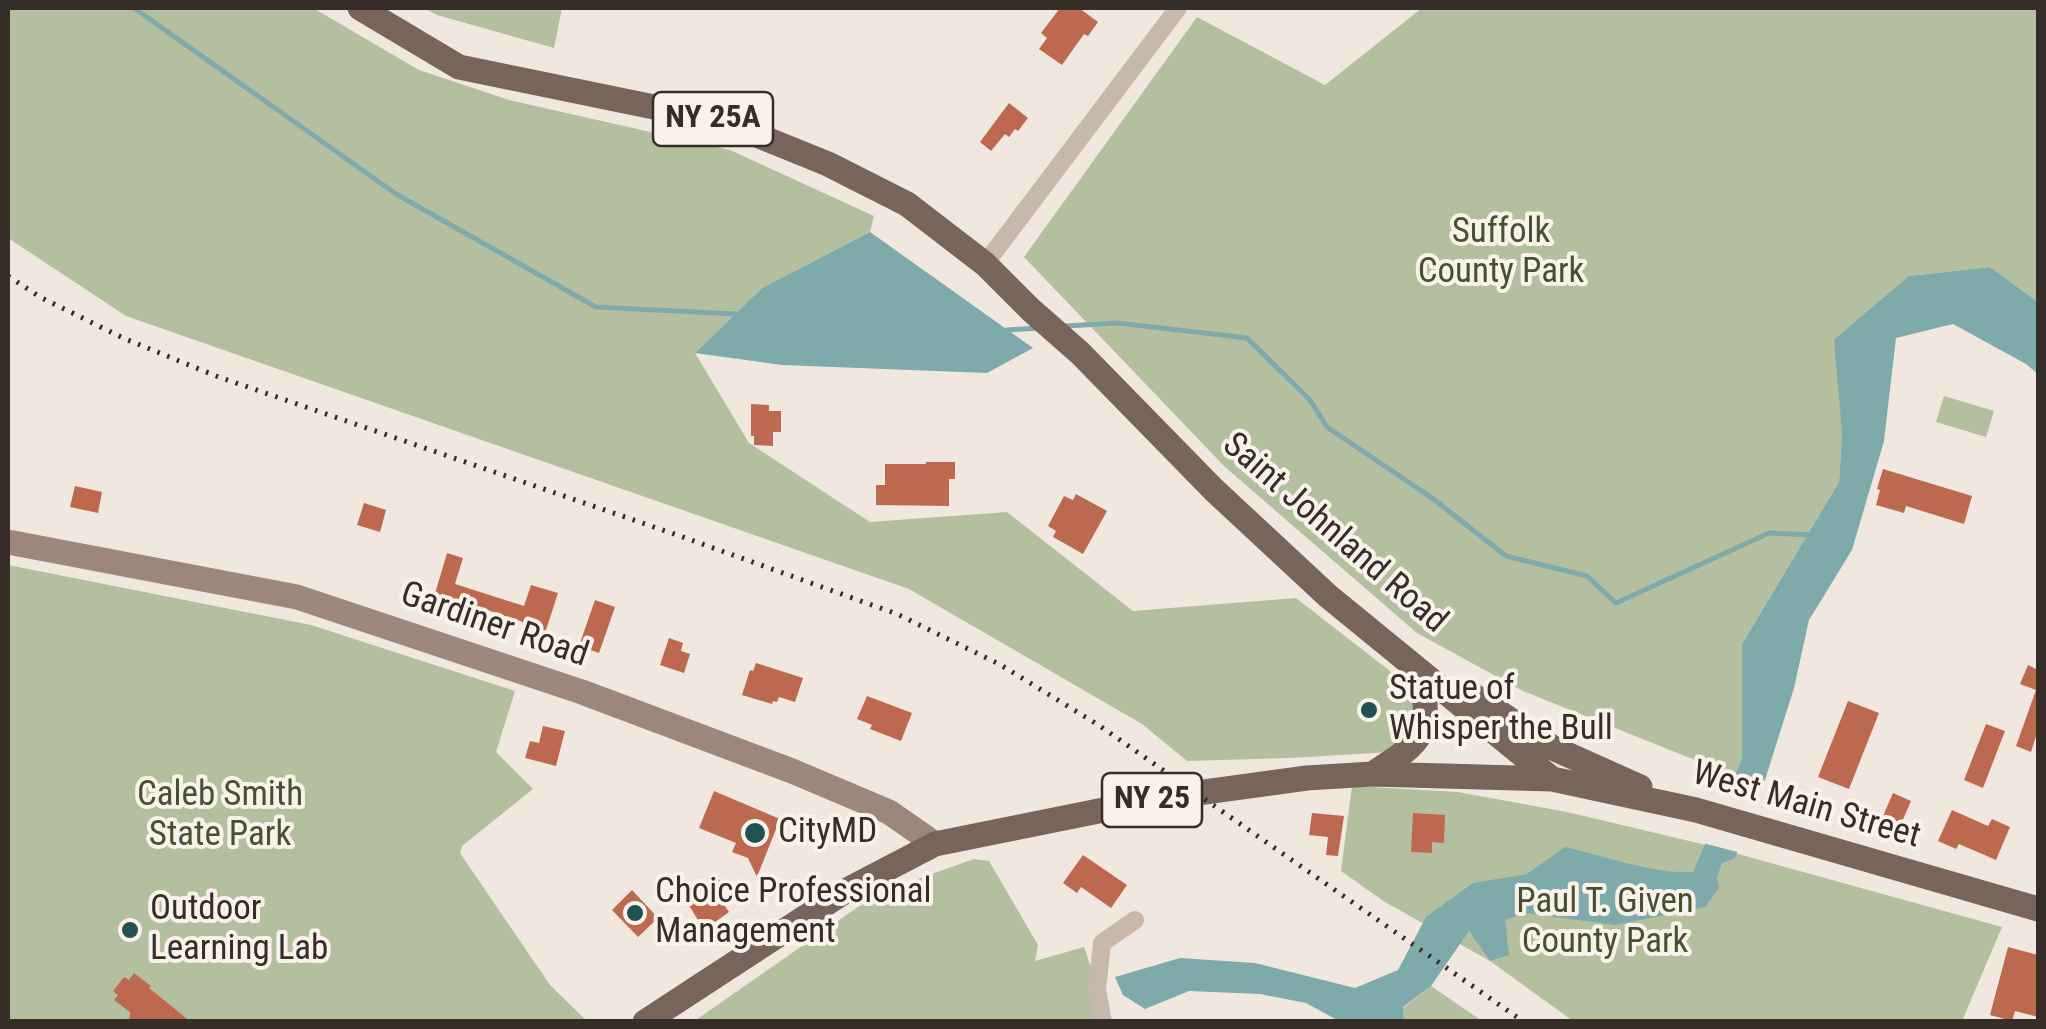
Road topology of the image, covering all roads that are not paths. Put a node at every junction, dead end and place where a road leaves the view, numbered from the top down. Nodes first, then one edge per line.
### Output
1 (360, 8) edge
2 (1178, 8) edge
3 (985, 264) junction
4 (1141, 416) junction
5 (8, 542) edge
6 (1420, 670) junction
7 (1499, 713) junction
8 (1507, 742) junction
9 (1372, 774) junction
10 (1476, 776) junction
11 (1552, 779) junction
12 (1696, 810) junction
13 (935, 844) junction
14 (2038, 909) edge
15 (1135, 920) dead end
16 (645, 1022) edge
17 (1103, 1022) edge

1 - 3 main road, Saint Johnland Road / NY 25A
2 - 3 street
3 - 4 main road, Saint Johnland Road / NY 25A
4 - 6 main road, Saint Johnland Road / NY 25A
4 - 7 main road, Saint Johnland Road / NY 25A
5 - 13 main road, Gardiner Road
6 - 8 main road, Saint Johnland Road / NY 25A
6 - 9 main road
7 - 8 main road
7 - 12 main road, Saint Johnland Road / NY 25A
8 - 10 main road
8 - 11 main road, Saint Johnland Road / NY 25A
9 - 10 main road, NY 25
9 - 13 main road, NY 25
10 - 11 main road, NY 25
11 - 12 main road, West Main Street / NY 25
12 - 14 main road, West Main Street / NY 25
13 - 16 main road, NY 25
15 - 17 street

